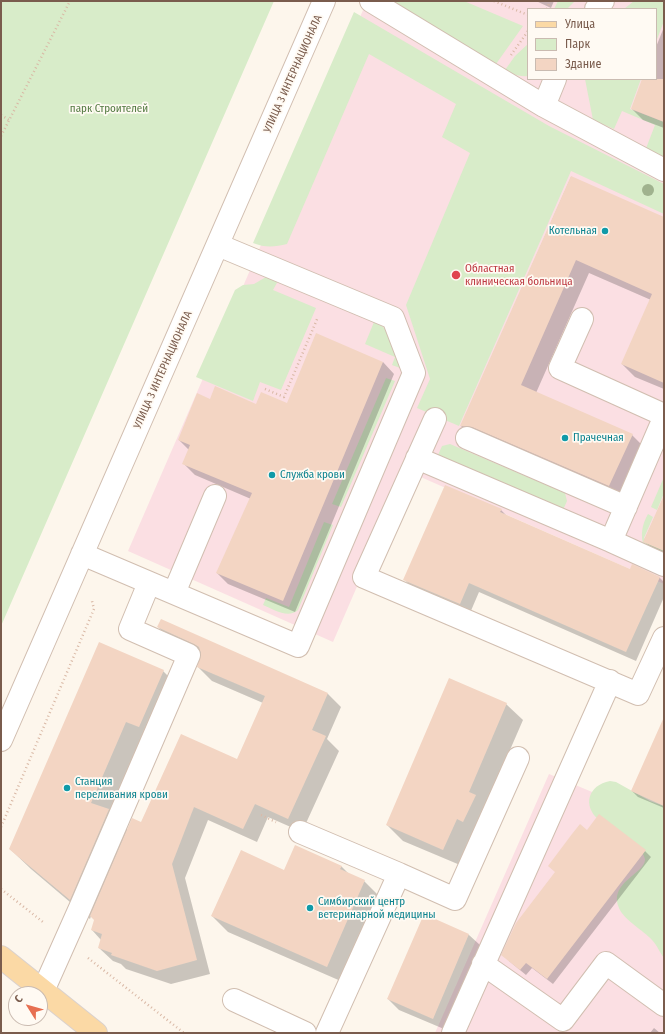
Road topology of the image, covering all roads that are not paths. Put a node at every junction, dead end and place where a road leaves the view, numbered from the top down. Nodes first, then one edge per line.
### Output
1 (324, 1) edge
2 (371, 1) edge
3 (555, 80) edge
4 (544, 106) junction
5 (664, 170) edge
6 (218, 245) junction
7 (582, 319) dead end
8 (664, 416) edge
9 (435, 419) dead end
10 (467, 438) dead end
11 (418, 458) junction
12 (215, 496) dead end
13 (626, 507) junction
14 (611, 541) junction
15 (82, 554) junction
16 (664, 565) edge
17 (149, 583) junction
18 (174, 594) junction
19 (664, 638) edge
20 (610, 681) junction
21 (1, 740) edge
22 (518, 758) dead end
23 (300, 832) dead end
24 (399, 874) junction
25 (1, 957) edge
26 (484, 964) junction
27 (37, 986) edge
28 (45, 986) edge
29 (48, 995) edge
30 (234, 1000) dead end
31 (664, 1005) edge
32 (96, 1033) edge
33 (305, 1033) edge
34 (327, 1033) edge
35 (453, 1033) edge

1 - 6 street, УЛИЦА 3 ИНТЕРНАЦИОНАЛА
2 - 4 street
3 - 4 street
4 - 5 street
6 - 15 street, УЛИЦА 3 ИНТЕРНАЦИОНАЛА
6 - 18 street
7 - 8 street
8 - 13 street
9 - 11 street
10 - 13 street
11 - 14 street
11 - 20 street
12 - 18 street
13 - 14 street
14 - 16 street
15 - 17 street
15 - 21 street, УЛИЦА 3 ИНТЕРНАЦИОНАЛА
17 - 18 street
17 - 28 street
19 - 20 street
20 - 26 street
22 - 24 street
23 - 24 street
24 - 34 street
25 - 27 main road
26 - 31 street
26 - 35 street
29 - 32 main road
30 - 33 street

